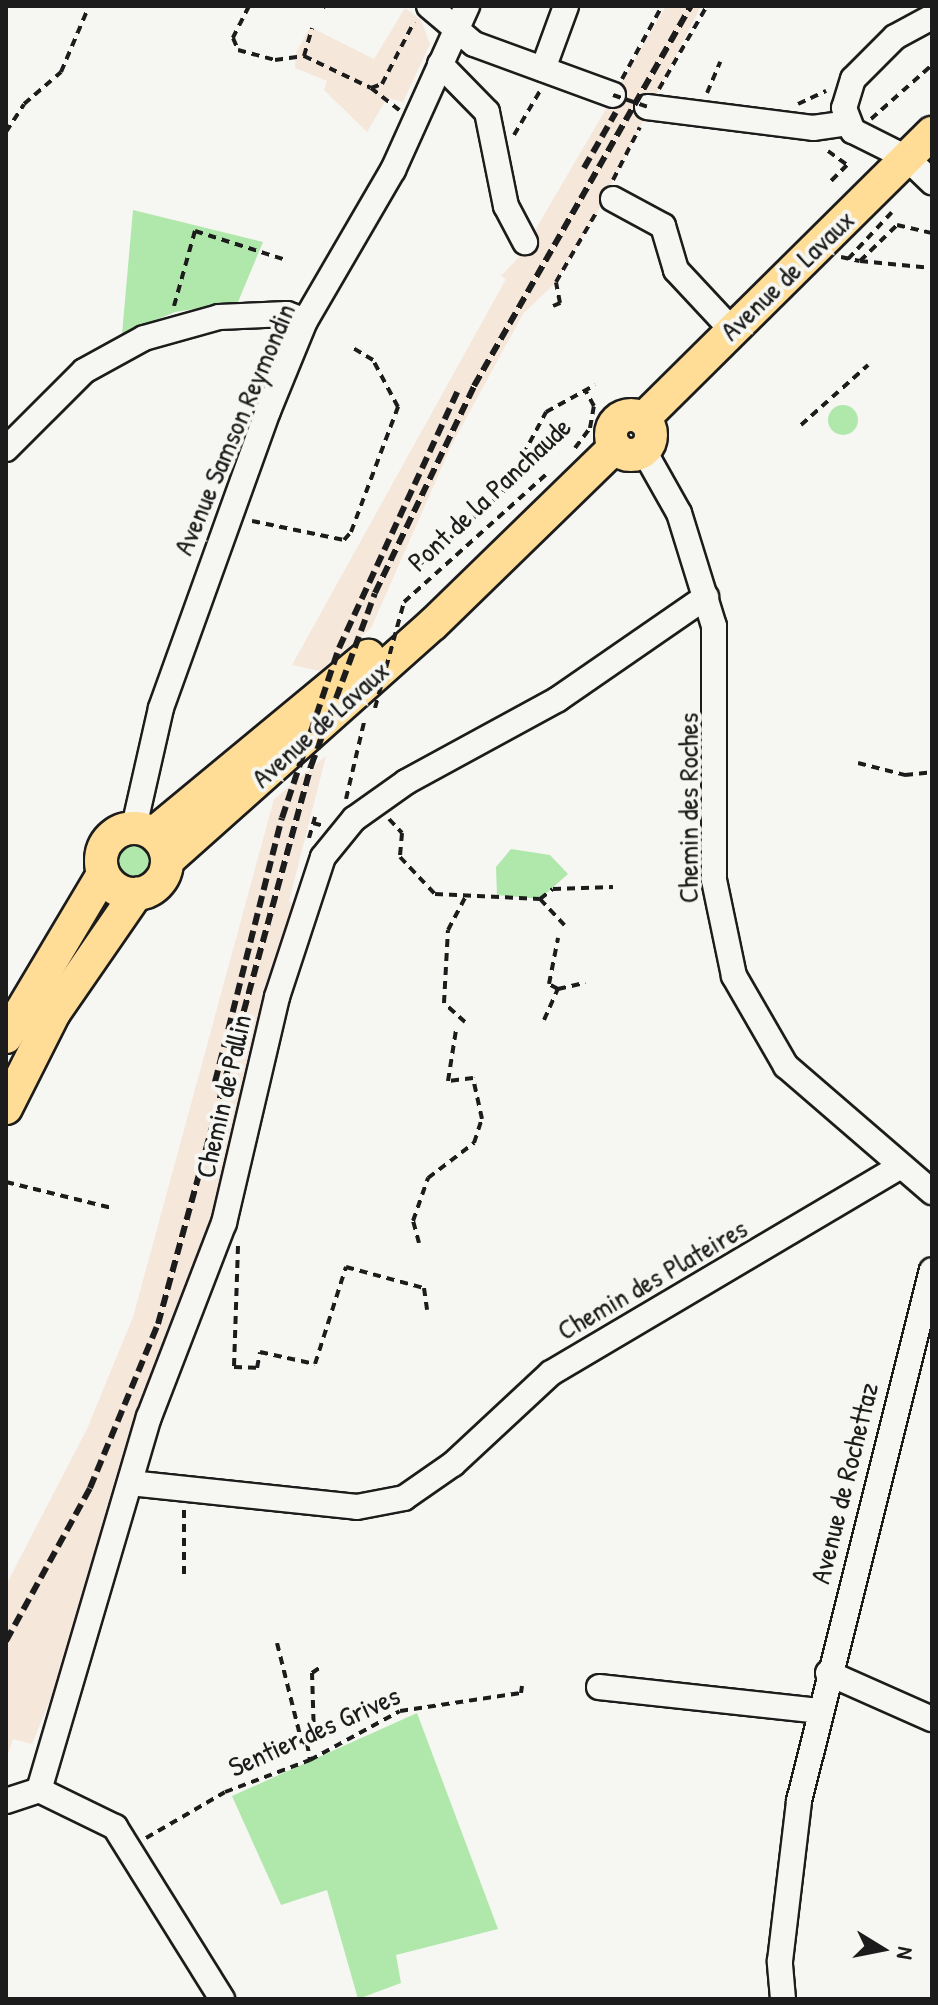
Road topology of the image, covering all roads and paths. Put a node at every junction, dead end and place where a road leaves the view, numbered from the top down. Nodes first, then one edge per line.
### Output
1 (89, 6) edge
2 (249, 6) edge
3 (467, 6) edge
4 (566, 6) edge
5 (662, 6) edge
6 (707, 6) edge
7 (726, 6) edge
8 (423, 11) edge
9 (932, 17) edge
10 (312, 28) dead end
11 (456, 29) junction
12 (304, 56) junction
13 (720, 62) dead end
14 (440, 64) junction
15 (932, 65) edge
16 (543, 76) junction
17 (371, 88) junction
18 (613, 95) junction
19 (650, 100) junction
20 (396, 108) dead end
21 (699, 116) junction
22 (858, 121) junction
23 (6, 132) edge
24 (932, 133) edge
25 (498, 150) junction
26 (828, 151) dead end
27 (907, 158) junction
28 (831, 181) dead end
29 (932, 182) edge
30 (613, 199) dead end
31 (892, 212) dead end
32 (932, 233) edge
33 (525, 242) dead end
34 (816, 248) junction
35 (848, 259) junction
36 (286, 260) dead end
37 (860, 261) junction
38 (932, 268) edge
39 (556, 282) dead end
40 (553, 306) dead end
41 (172, 316) dead end
42 (305, 321) junction
43 (731, 329) junction
44 (353, 348) dead end
45 (868, 365) dead end
46 (595, 385) dead end
47 (585, 390) junction
48 (801, 425) dead end
49 (634, 439) junction
50 (6, 449) edge
51 (567, 457) dead end
52 (555, 467) dead end
53 (246, 518) dead end
54 (419, 565) dead end
55 (706, 597) junction
56 (858, 763) dead end
57 (932, 772) edge
58 (349, 813) junction
59 (384, 814) dead end
60 (152, 840) junction
61 (103, 874) junction
62 (613, 887) dead end
63 (136, 894) junction
64 (467, 894) junction
65 (540, 899) junction
66 (568, 929) dead end
67 (558, 938) dead end
68 (585, 983) dead end
69 (558, 989) junction
70 (544, 1020) dead end
71 (465, 1022) dead end
72 (456, 1030) dead end
73 (6, 1037) edge
74 (6, 1108) edge
75 (899, 1167) junction
76 (6, 1182) edge
77 (932, 1192) edge
78 (112, 1208) dead end
79 (225, 1233) junction
80 (419, 1243) dead end
81 (932, 1270) edge
82 (427, 1310) dead end
83 (130, 1483) junction
84 (186, 1487) junction
85 (184, 1574) dead end
86 (277, 1643) dead end
87 (322, 1666) dead end
88 (828, 1673) junction
89 (522, 1686) dead end
90 (599, 1687) dead end
91 (819, 1711) junction
92 (932, 1719) edge
93 (307, 1743) junction
94 (310, 1760) junction
95 (39, 1790) junction
96 (6, 1801) edge
97 (131, 1846) junction
98 (222, 1999) edge
99 (783, 1999) edge

1 - 23 path
2 - 12 path
3 - 11 street, Avenue Samson Reymondin
4 - 16 street
5 - 18 path
6 - 7 path
6 - 19 path
8 - 11 street
8 - 17 path
9 - 22 street
10 - 12 path
11 - 14 street, Avenue Samson Reymondin
11 - 16 street
12 - 17 path
13 - 21 path
14 - 25 street
14 - 42 street, Avenue Samson Reymondin
15 - 22 path
16 - 18 street
16 - 25 path
17 - 20 path
18 - 19 path, bridge
19 - 21 street
21 - 22 street
22 - 27 street
24 - 27 main road, Avenue de Lavaux
25 - 33 street
26 - 28 path
27 - 29 street
27 - 34 main road, Avenue de Lavaux
30 - 43 street
31 - 35 path
32 - 37 path
34 - 35 path
34 - 43 main road, Avenue de Lavaux
35 - 37 path
36 - 41 path
37 - 38 path
39 - 40 path
42 - 50 street
42 - 60 street, Avenue Samson Reymondin
43 - 49 main road, Avenue de Lavaux
44 - 53 path
45 - 48 path
46 - 47 path
47 - 51 path, Pont de la Panchaude
47 - 54 path
49 - 55 street, Chemin des Roches
49 - 60 main road, Avenue de Lavaux
52 - 58 path, Pont de la Panchaude, bridge
55 - 58 street, Chemin de Pallin
55 - 75 street, Chemin des Roches
56 - 57 path
58 - 79 street, Chemin de Pallin
59 - 64 path
60 - 61 main road
60 - 63 main road
61 - 63 main road
61 - 73 main road
62 - 65 path
63 - 74 main road
64 - 65 path
64 - 71 path
65 - 66 path
67 - 69 path
68 - 69 path
69 - 70 path
72 - 80 path
75 - 77 street, Chemin des Roches
75 - 84 street, Chemin des Plateires
76 - 78 path
79 - 82 path
79 - 83 street, Chemin de Pallin
81 - 88 street, Avenue de Rochettaz
83 - 84 street, Chemin des Plateires
83 - 95 street, Chemin de Pallin
84 - 85 path
86 - 93 path
87 - 93 path
88 - 91 street, Avenue de Rochettaz
88 - 92 street
89 - 94 path, Sentier des Grives
90 - 91 street
91 - 99 street, Avenue de Rochettaz
93 - 94 path
94 - 97 path, Sentier des Grives
95 - 96 street
95 - 97 street
97 - 98 street

